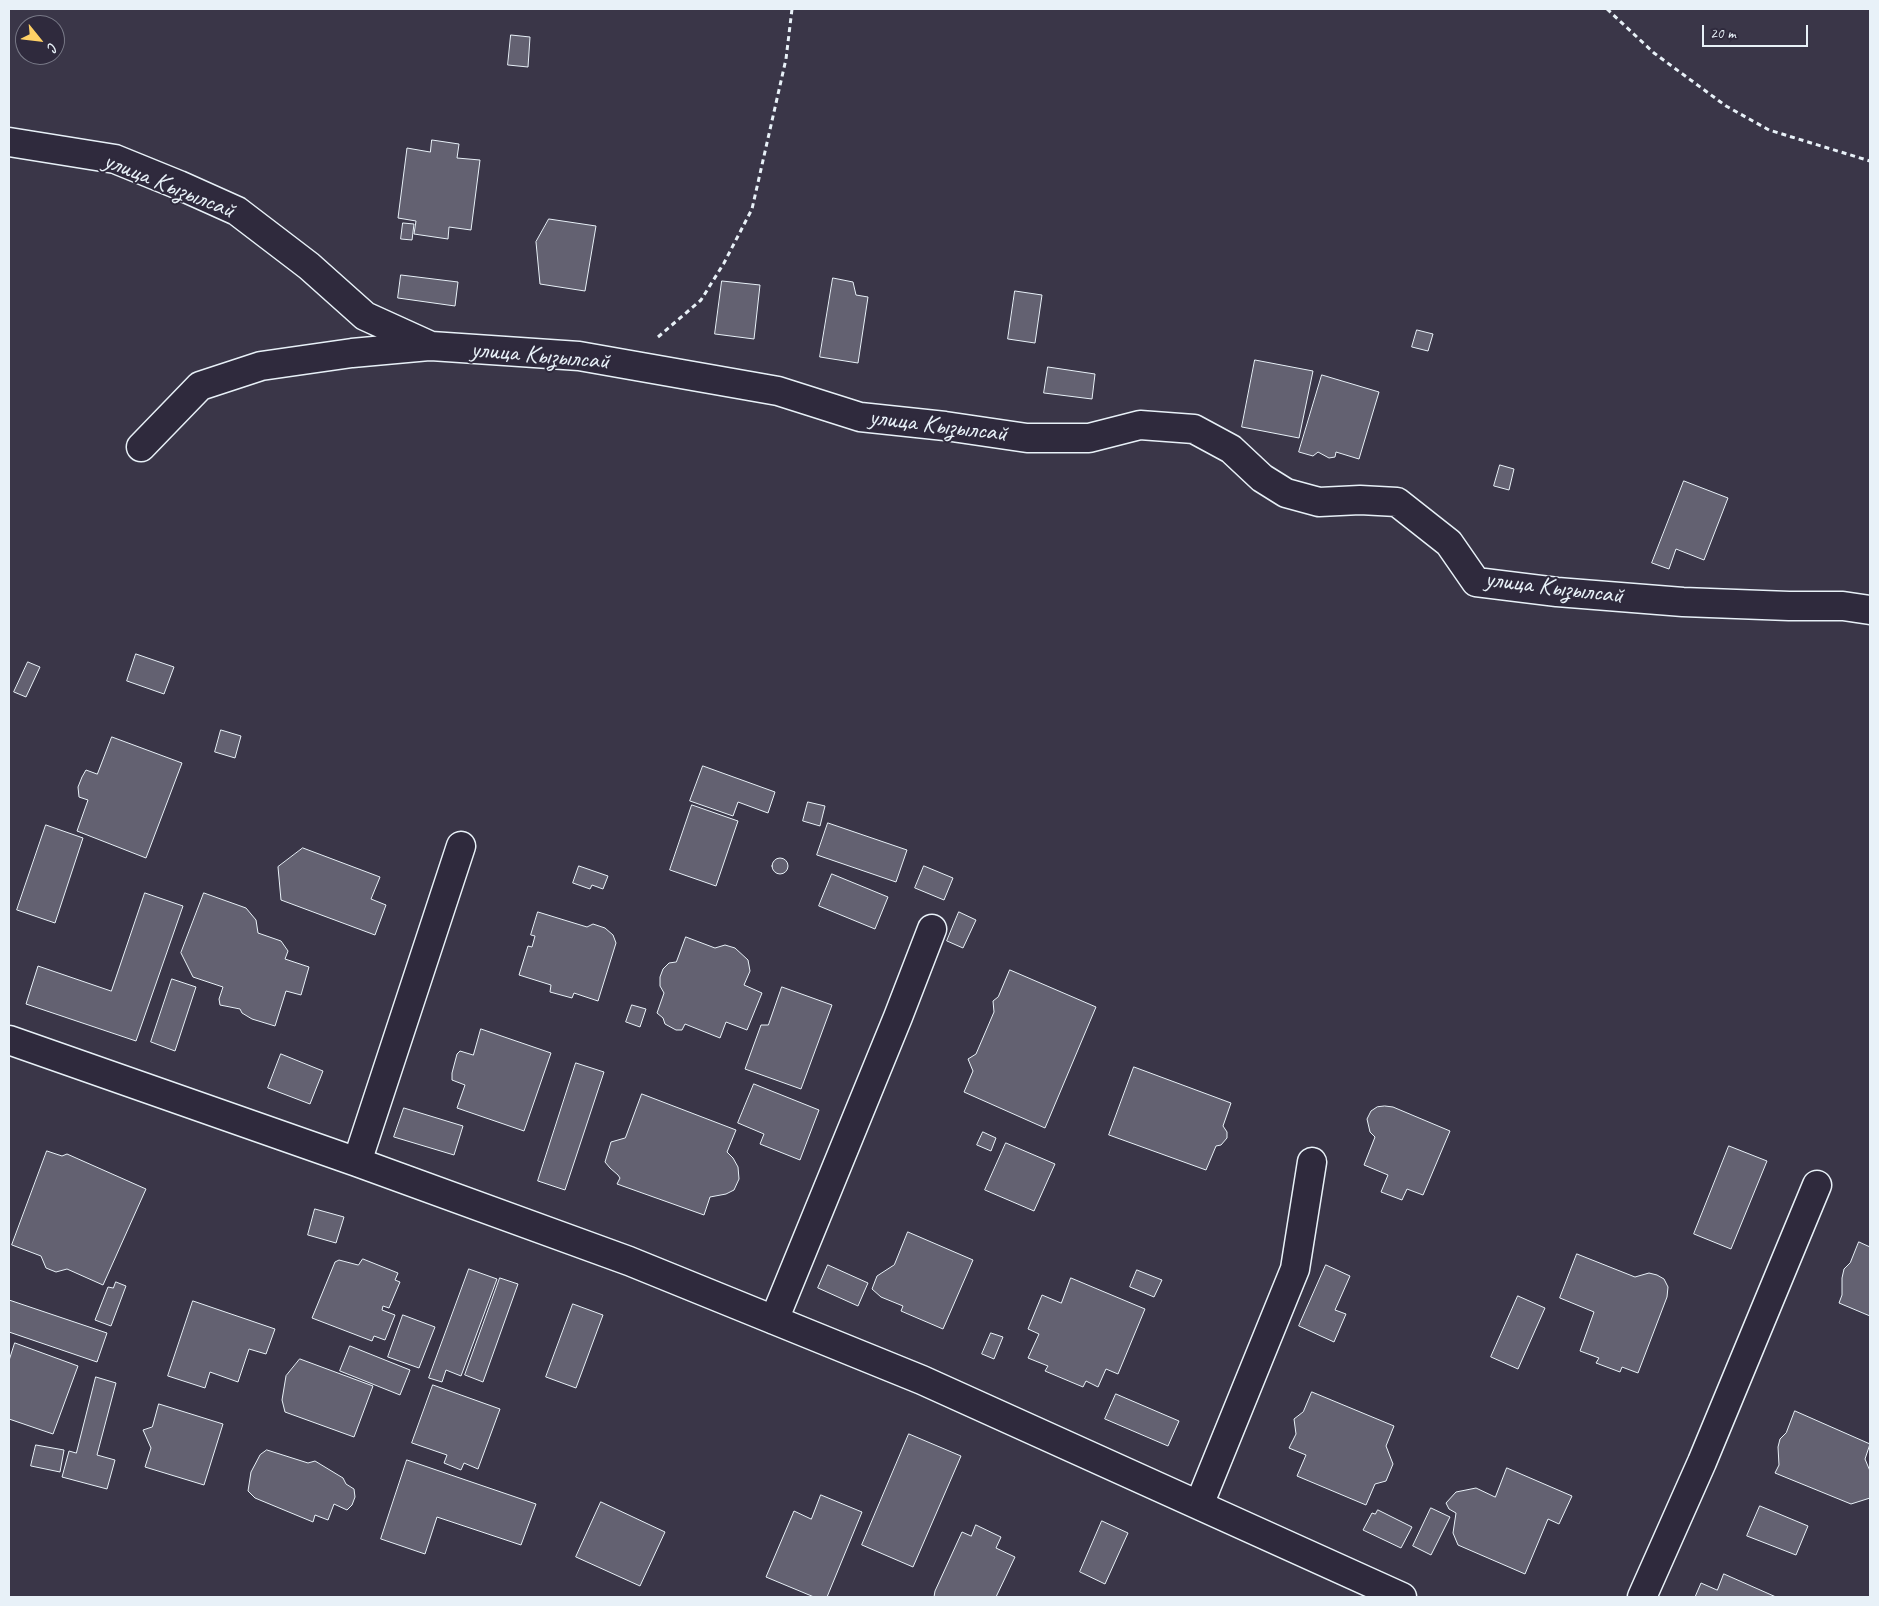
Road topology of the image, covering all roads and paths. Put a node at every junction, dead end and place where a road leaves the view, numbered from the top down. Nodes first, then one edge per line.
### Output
1 (792, 9) edge
2 (1607, 9) edge
3 (9, 142) edge
4 (1870, 161) edge
5 (656, 338) dead end
6 (431, 346) junction
7 (141, 447) dead end
8 (1870, 610) edge
9 (461, 846) dead end
10 (932, 930) dead end
11 (9, 1040) edge
12 (358, 1162) junction
13 (1312, 1162) dead end
14 (1817, 1185) dead end
15 (774, 1320) junction
16 (1200, 1505) junction
17 (1402, 1597) edge
18 (1642, 1597) edge

1 - 5 path
2 - 4 path
3 - 6 street, улица Кызылсай
6 - 7 street
6 - 8 street, улица Кызылсай
9 - 12 street
10 - 15 street
11 - 12 street
12 - 15 street
13 - 16 street
14 - 18 street
15 - 16 street
16 - 17 street

